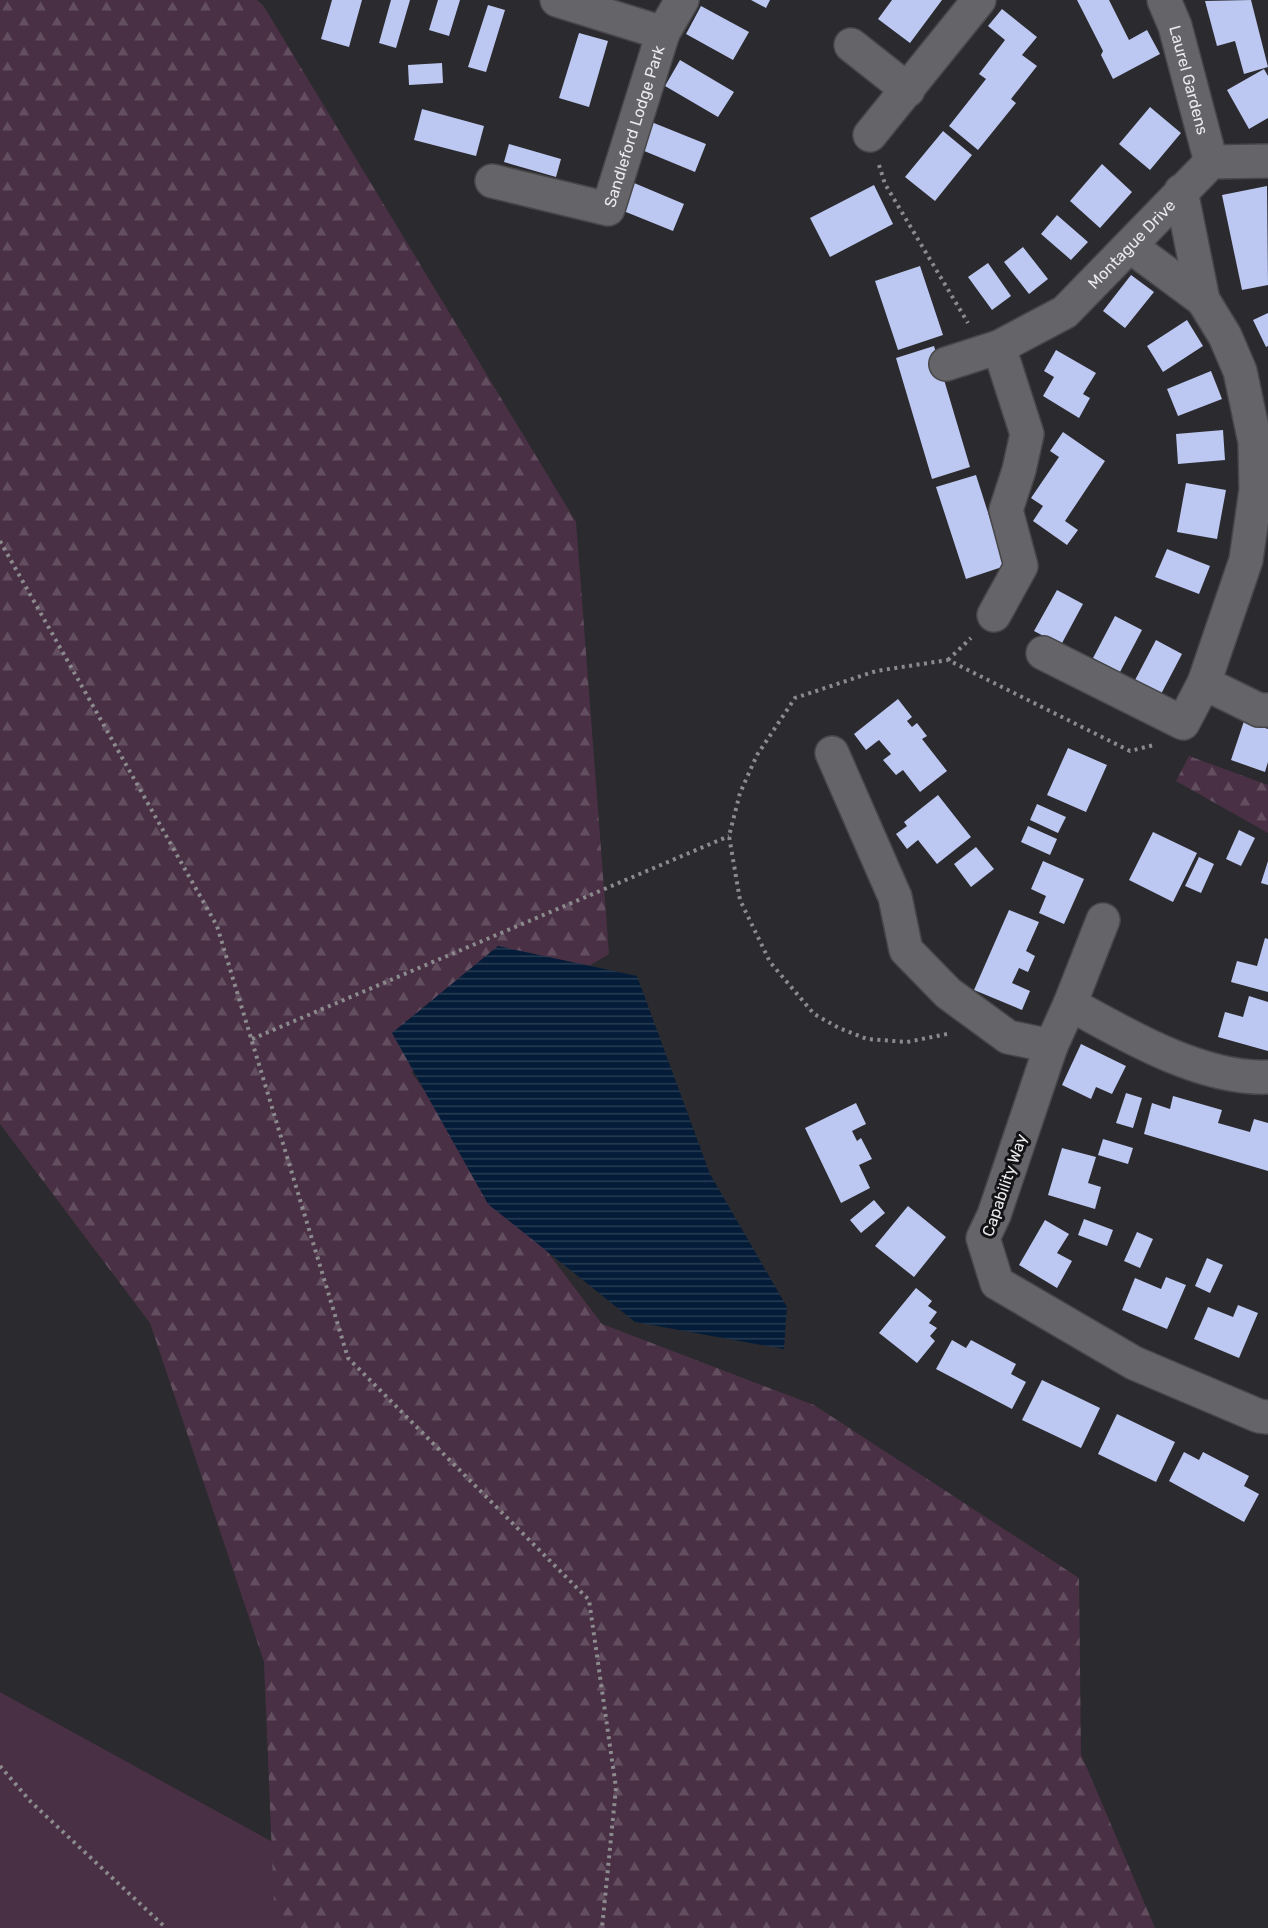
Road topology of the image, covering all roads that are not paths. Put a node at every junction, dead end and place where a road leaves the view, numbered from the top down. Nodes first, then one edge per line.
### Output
1 (557, 0) edge
2 (682, 0) edge
3 (980, 0) edge
4 (1164, 0) edge
5 (663, 33) junction
6 (851, 45) dead end
7 (908, 90) junction
8 (870, 135) road end
9 (1268, 161) edge
10 (1211, 162) junction
11 (492, 181) dead end
12 (1181, 191) junction
13 (1130, 246) junction
14 (1203, 300) junction
15 (999, 347) junction
16 (946, 364) dead end
17 (1262, 493) edge
18 (1257, 557) edge
19 (994, 615) dead end
20 (1043, 653) dead end
21 (1204, 683) junction
22 (1264, 710) edge
23 (832, 753) dead end
24 (1103, 920) dead end
25 (1070, 1004) junction
26 (1051, 1046) junction
27 (1268, 1077) edge
28 (1268, 1418) edge

1 - 5 street, Sandleford Lodge Park
2 - 5 street, Sandleford Lodge Park
3 - 7 street
4 - 10 street, Laurel Gardens
5 - 11 street, Sandleford Lodge Park
6 - 7 street
7 - 8 street
9 - 10 street
10 - 12 street, Montague Drive
12 - 13 street, Montague Drive
12 - 14 street
13 - 14 street
13 - 15 street, Montague Drive
14 - 17 street
15 - 16 street, Montague Drive
15 - 19 street
17 - 18 street
18 - 21 street
20 - 21 street
21 - 22 street
23 - 26 street
24 - 25 street, Capability Way
25 - 26 street, Capability Way
25 - 27 street
26 - 28 street, Capability Way

